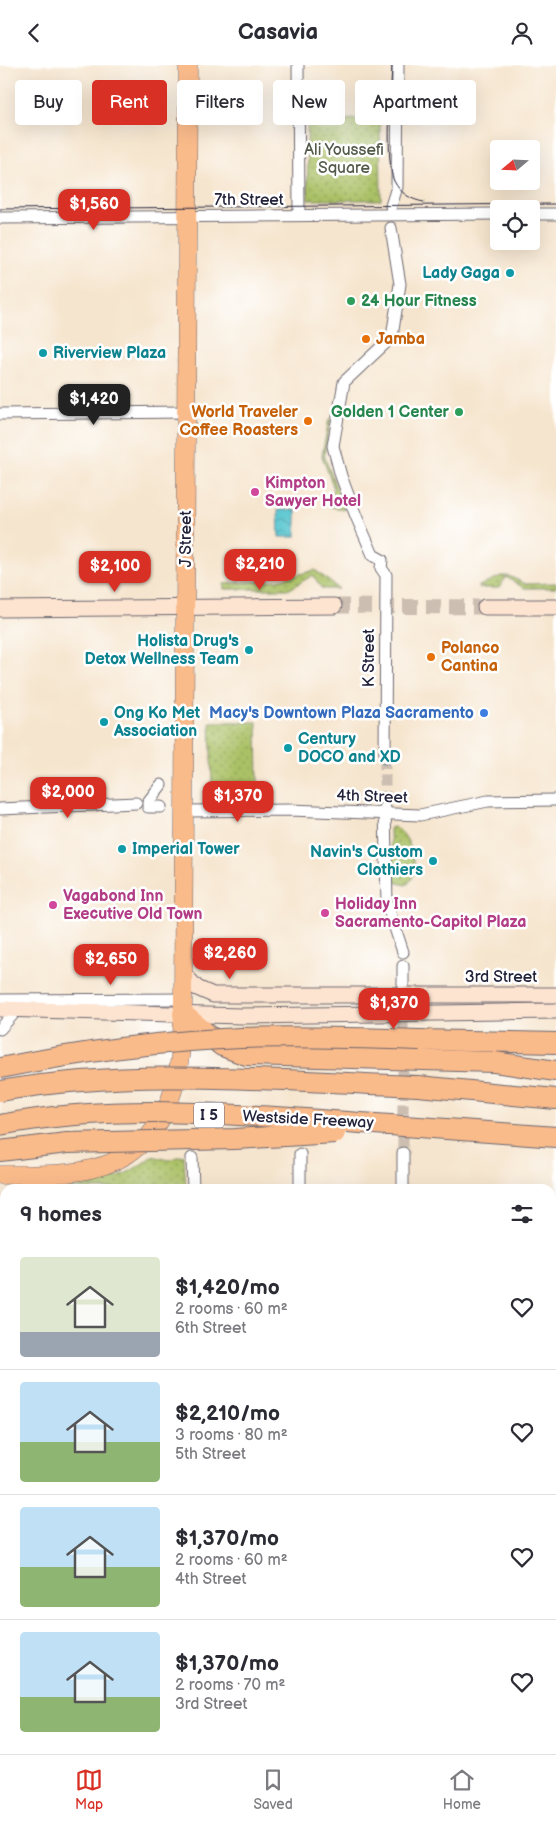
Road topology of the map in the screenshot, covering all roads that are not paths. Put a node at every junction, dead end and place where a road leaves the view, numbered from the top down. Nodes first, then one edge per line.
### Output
1 (188, 65) edge
2 (298, 65) edge
3 (398, 65) edge
4 (391, 206) dead end
5 (490, 214) edge
6 (540, 214) edge
7 (556, 214) edge
8 (299, 215) junction
9 (189, 216) junction
10 (0, 218) edge
11 (391, 228) dead end
12 (187, 412) junction
13 (0, 414) edge
14 (334, 606) tunnel mouth
15 (186, 607) junction
16 (485, 607) tunnel mouth
17 (556, 607) edge
18 (0, 609) edge
19 (385, 758) tunnel mouth
20 (161, 785) dead end
21 (556, 800) edge
22 (136, 803) dead end
23 (161, 807) dead end
24 (0, 809) edge
25 (385, 810) junction
26 (185, 811) junction
27 (403, 952) dead end
28 (403, 966) dead end
29 (184, 974) junction
30 (403, 983) tunnel mouth
31 (556, 995) edge
32 (0, 1000) edge
33 (183, 1006) junction
34 (0, 1009) edge
35 (16, 1011) junction
36 (556, 1011) edge
37 (0, 1029) edge
38 (556, 1043) edge
39 (0, 1068) edge
40 (556, 1071) edge
41 (0, 1091) edge
42 (556, 1099) edge
43 (0, 1125) edge
44 (420, 1127) junction
45 (556, 1137) edge
46 (0, 1151) edge
47 (403, 1153) tunnel mouth
48 (300, 1154) dead end
49 (192, 1158) dead end
50 (0, 1175) edge
51 (193, 1184) edge
52 (300, 1184) edge
53 (403, 1184) edge

1 - 9 main road, J Street
2 - 8 street
3 - 4 street
5 - 8 street, 7th Street
6 - 7 street
8 - 9 street, 7th Street
9 - 10 street, 7th Street
9 - 12 main road, J Street
11 - 19 street, K Street
12 - 13 street
12 - 15 main road, J Street
14 - 15 street
15 - 18 street
15 - 26 main road, J Street
16 - 17 street
20 - 23 street
21 - 25 street, 4th Street
22 - 24 street
25 - 26 street, 4th Street
25 - 27 street
26 - 29 main road, J Street
28 - 30 street
29 - 31 street, 3rd Street
29 - 33 main road, J Street
32 - 33 street
33 - 35 street
33 - 36 street
33 - 40 highway
33 - 50 main road, J Street
34 - 35 street
35 - 37 street
38 - 39 highway, bridge
41 - 42 highway, I 5, bridge
43 - 44 highway, Westside Freeway / I 5, bridge
44 - 45 highway, Westside Freeway / I 5
44 - 46 highway, bridge
47 - 53 street
48 - 52 street
49 - 51 street

